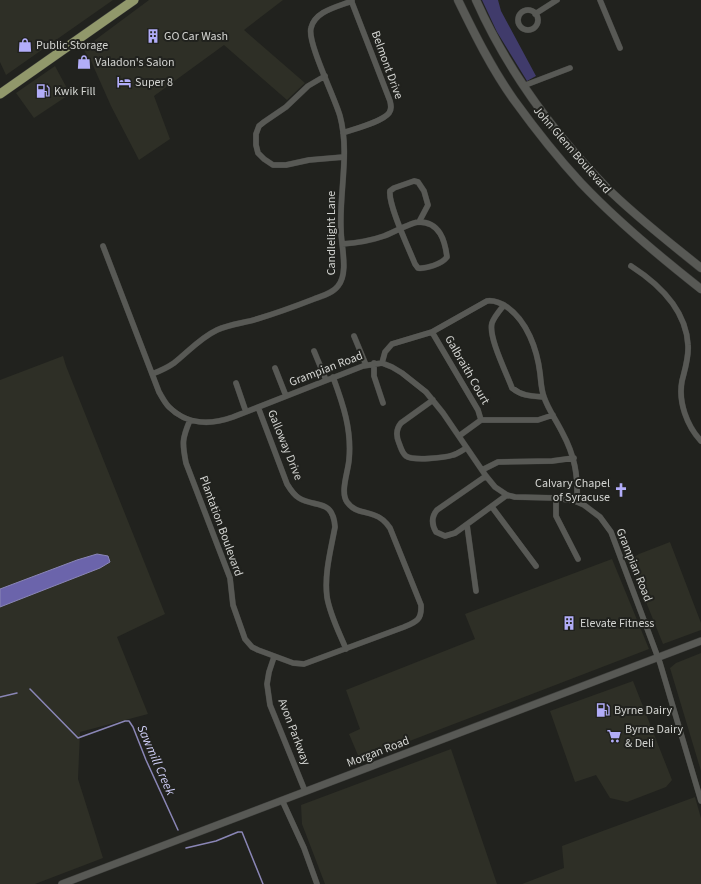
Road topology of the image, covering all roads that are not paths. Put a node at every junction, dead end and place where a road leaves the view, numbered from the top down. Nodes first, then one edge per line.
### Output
1 (134, 0) edge
2 (458, 0) edge
3 (476, 0) edge
4 (557, 0) edge
5 (600, 0) edge
6 (351, 1) edge
7 (535, 14) dead end
8 (620, 48) dead end
9 (570, 68) dead end
10 (325, 76) junction
11 (524, 86) junction
12 (0, 94) edge
13 (343, 133) junction
14 (344, 157) junction
15 (419, 222) junction
16 (401, 229) junction
17 (342, 244) junction
18 (103, 246) dead end
19 (631, 266) dead end
20 (701, 268) edge
21 (701, 289) edge
22 (504, 305) junction
23 (432, 332) junction
24 (354, 336) dead end
25 (314, 351) dead end
26 (374, 363) junction
27 (382, 363) junction
28 (366, 365) junction
29 (275, 368) dead end
30 (152, 374) junction
31 (333, 377) junction
32 (326, 380) junction
33 (236, 383) dead end
34 (286, 396) junction
35 (544, 397) junction
36 (433, 400) junction
37 (383, 402) dead end
38 (258, 407) junction
39 (246, 412) junction
40 (553, 415) junction
41 (190, 420) junction
42 (481, 420) junction
43 (459, 436) junction
44 (701, 441) edge
45 (467, 448) junction
46 (574, 458) junction
47 (482, 470) junction
48 (486, 476) junction
49 (508, 495) junction
50 (556, 498) junction
51 (577, 502) junction
52 (492, 507) junction
53 (466, 525) junction
54 (578, 559) dead end
55 (536, 566) dead end
56 (476, 591) dead end
57 (701, 641) edge
58 (346, 649) junction
59 (274, 657) junction
60 (658, 658) junction
61 (305, 791) junction
62 (282, 800) junction
63 (701, 801) edge
64 (62, 884) edge
65 (317, 884) edge

1 - 12 main road
2 - 21 main road, John Glenn Boulevard
3 - 11 main road, John Glenn Boulevard
4 - 7 street
5 - 8 street
6 - 10 street, Candlelight Lane
6 - 13 street, Belmont Drive
9 - 11 street
10 - 13 street, Candlelight Lane
10 - 14 street
11 - 20 main road, John Glenn Boulevard
13 - 14 street, Candlelight Lane
14 - 17 street, Candlelight Lane
15 - 16 street
15 - 16 street
15 - 16 street
16 - 17 street
17 - 30 street, Candlelight Lane
18 - 30 street, Grampian Road
19 - 44 street
22 - 23 street
22 - 35 street
22 - 35 street
23 - 27 street
23 - 42 street, Galbraith Court
24 - 28 street
25 - 32 street
26 - 27 street, Grampian Road
26 - 28 street, Grampian Road
26 - 37 street
27 - 36 street, Grampian Road
28 - 31 street, Grampian Road
29 - 34 street
30 - 41 street, Grampian Road
31 - 32 street, Grampian Road
31 - 58 street, Plantation Boulevard
32 - 34 street, Grampian Road
33 - 39 street
34 - 38 street, Grampian Road
35 - 40 street
36 - 43 street, Grampian Road
36 - 45 street
38 - 39 street, Grampian Road
38 - 58 street, Galloway Drive
39 - 41 street, Grampian Road
40 - 42 street
40 - 46 street
41 - 59 street, Plantation Boulevard
42 - 43 street
43 - 45 street, Grampian Road
45 - 47 street, Grampian Road
46 - 47 street
46 - 51 street
47 - 48 street, Grampian Road
48 - 49 street, Grampian Road
48 - 53 street
49 - 50 street, Grampian Road
49 - 52 street
50 - 51 street, Grampian Road
50 - 54 street
51 - 60 street, Grampian Road
52 - 53 street
52 - 55 street
53 - 56 street
57 - 60 street, Morgan Road
58 - 59 street, Plantation Boulevard
59 - 61 street, Avon Parkway
60 - 61 street, Morgan Road
60 - 63 street, Grampian Road
61 - 62 street, Morgan Road
62 - 64 street, Morgan Road
62 - 65 street

